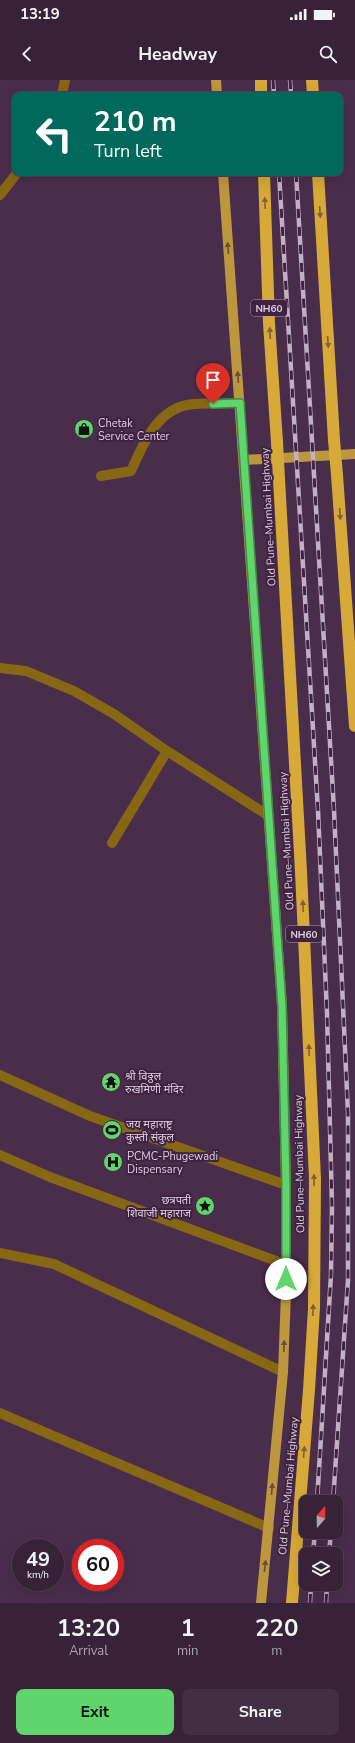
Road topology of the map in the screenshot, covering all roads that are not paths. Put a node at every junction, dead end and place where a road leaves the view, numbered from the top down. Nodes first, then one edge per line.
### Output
1 (65, 80) edge
2 (216, 80) edge
3 (261, 80) edge
4 (312, 80) edge
5 (63, 92) edge
6 (218, 92) edge
7 (261, 92) edge
8 (313, 92) edge
9 (15, 176) edge
10 (223, 176) edge
11 (264, 176) edge
12 (318, 176) edge
13 (0, 195) edge
14 (240, 403) junction
15 (355, 454) edge
16 (244, 460) junction
17 (101, 476) dead end
18 (0, 668) edge
19 (355, 726) edge
20 (167, 751) junction
21 (268, 816) junction
22 (112, 843) dead end
23 (0, 1076) edge
24 (0, 1155) edge
25 (286, 1185) junction
26 (0, 1253) edge
27 (286, 1265) junction
28 (284, 1372) junction
29 (0, 1413) edge
30 (268, 1528) junction
31 (261, 1603) edge
32 (292, 1603) edge

1 - 5 street
2 - 6 main road
3 - 7 highway
4 - 8 highway
9 - 13 street
14 -> 10 main road, Old Pune–Mumbai Highway
32 -> 11 highway, Old Pune–Mumbai Highway / NH60, bridge
12 -> 19 highway, bridge
14 - 16 main road, Old Pune–Mumbai Highway
14 - 17 street
15 - 16 main road
16 - 21 main road, Old Pune–Mumbai Highway
18 - 20 street
20 - 21 street
20 - 22 street
21 - 25 main road, Old Pune–Mumbai Highway
23 - 25 street
24 - 27 street
25 - 27 main road, Old Pune–Mumbai Highway
26 - 28 street
28 -> 27 main road, Old Pune–Mumbai Highway
30 -> 28 main road, Old Pune–Mumbai Highway
29 - 30 street
31 -> 30 main road, Old Pune–Mumbai Highway

